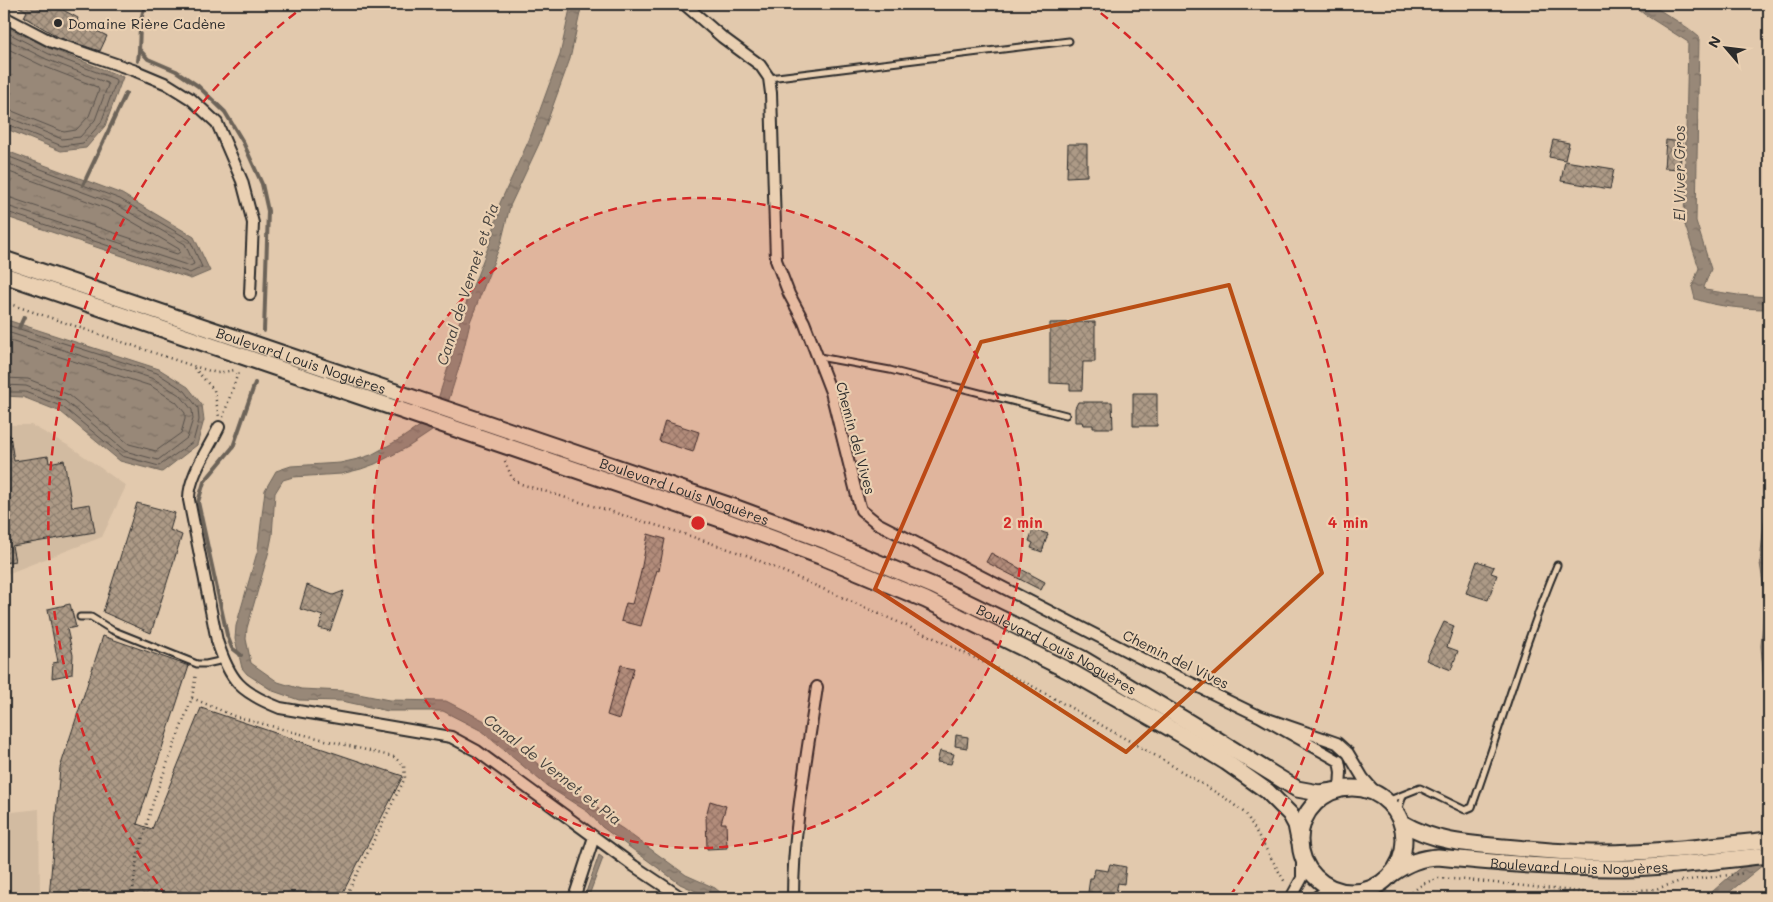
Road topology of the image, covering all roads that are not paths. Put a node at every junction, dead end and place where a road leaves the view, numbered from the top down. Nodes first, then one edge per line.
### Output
1 (684, 4) edge
2 (4, 17) edge
3 (1069, 41) dead end
4 (769, 78) junction
5 (4, 259) edge
6 (4, 275) edge
7 (250, 294) dead end
8 (819, 357) junction
9 (1066, 415) dead end
10 (220, 426) road end
11 (1557, 565) dead end
12 (80, 617) dead end
13 (224, 660) junction
14 (817, 687) dead end
15 (1259, 716) junction
16 (1336, 790) junction
17 (1404, 796) junction
18 (1381, 797) junction
19 (1400, 818) junction
20 (594, 837) junction
21 (1299, 840) junction
22 (1769, 840) edge
23 (1769, 855) edge
24 (1302, 858) junction
25 (1393, 873) junction
26 (1337, 891) junction
27 (1293, 897) edge
28 (574, 898) edge
29 (682, 898) edge
30 (793, 898) edge
31 (1315, 898) edge

1 - 4 street
2 - 7 street
3 - 4 lane
4 - 8 street, Chemin del Vives
5 - 16 main road, Boulevard Louis Noguères
6 - 21 main road, Boulevard Louis Noguères
8 - 9 lane
8 - 15 street, Chemin del Vives
10 - 13 street
11 - 17 lane
12 - 13 lane
13 - 20 street
14 - 30 street
15 - 16 street, Chemin del Vives
15 - 18 street, Chemin del Vives
16 - 18 main road
16 - 21 main road
17 - 18 lane
17 - 19 lane
18 - 19 main road
19 - 22 main road, Boulevard Louis Noguères
19 - 25 main road
20 - 28 street
20 - 29 street
21 - 24 main road
23 - 25 main road, Boulevard Louis Noguères
24 - 26 main road
24 - 27 street
25 - 26 main road
26 - 31 street

